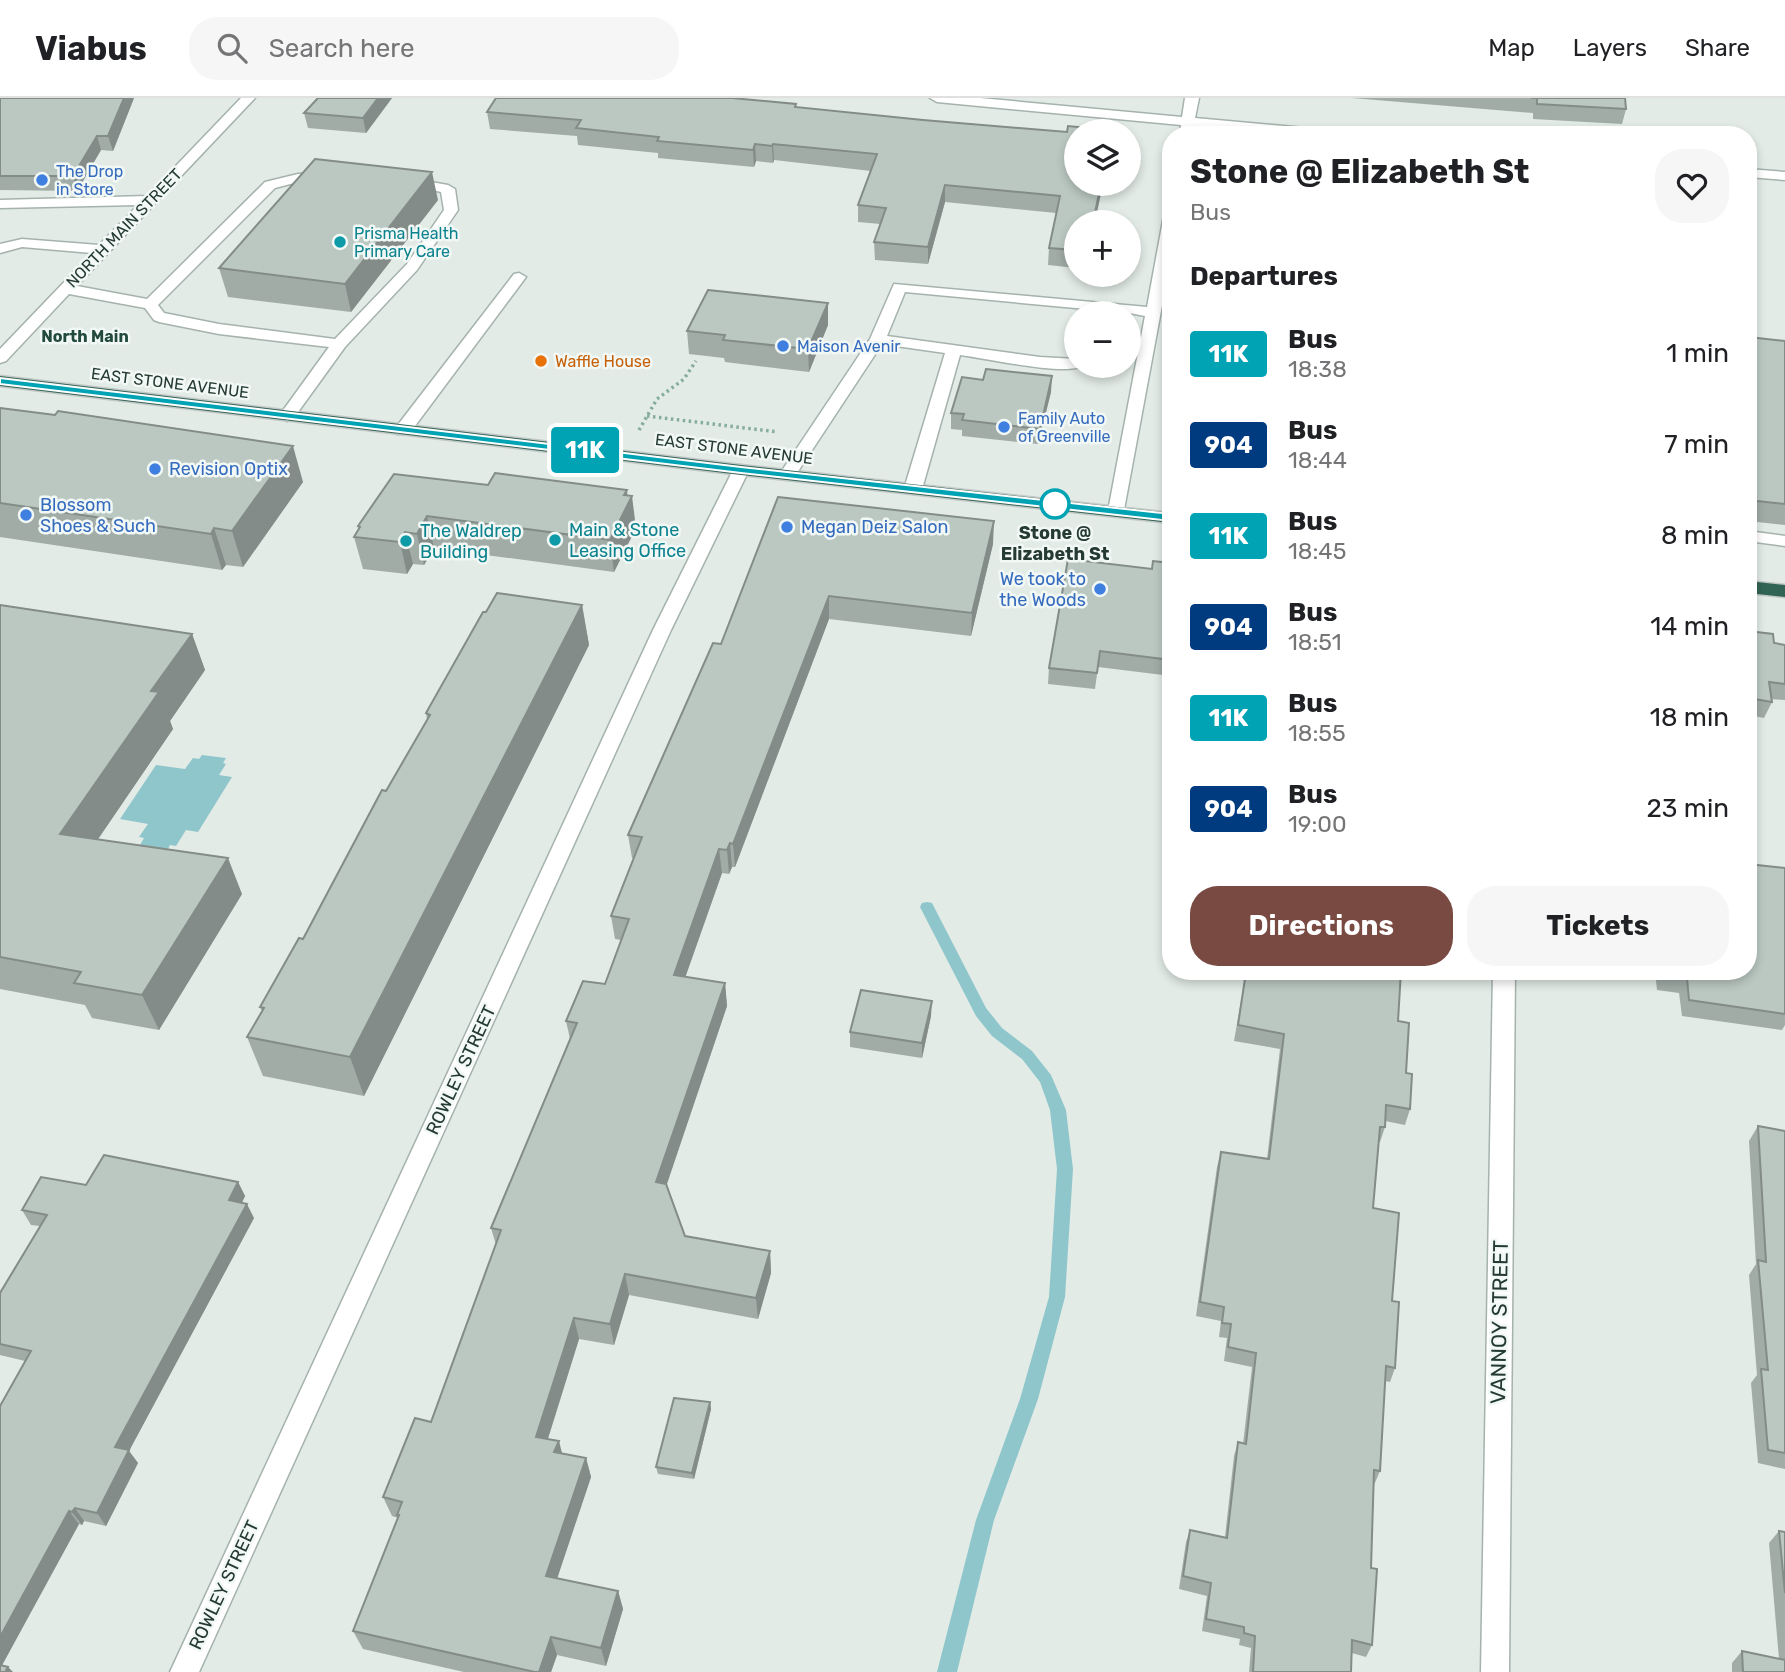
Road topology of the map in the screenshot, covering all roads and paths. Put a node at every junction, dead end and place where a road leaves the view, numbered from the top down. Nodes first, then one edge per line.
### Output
1 (248, 98) edge
2 (937, 98) edge
3 (1192, 98) edge
4 (1170, 126) edge
5 (1187, 126) edge
6 (1757, 174) edge
7 (336, 177) edge
8 (1785, 177) edge
9 (390, 179) edge
10 (152, 200) junction
11 (0, 204) edge
12 (0, 249) edge
13 (104, 250) junction
14 (1162, 264) edge
15 (519, 277) dead end
16 (66, 289) junction
17 (150, 304) junction
18 (1153, 312) junction
19 (878, 339) junction
20 (338, 344) junction
21 (954, 349) junction
22 (0, 358) edge
23 (696, 361) edge
24 (1064, 363) edge
25 (1141, 367) edge
26 (1144, 367) junction
27 (0, 382) edge
28 (287, 416) junction
29 (647, 416) junction
30 (403, 430) junction
31 (638, 430) dead end
32 (780, 432) dead end
33 (741, 470) junction
34 (787, 475) junction
35 (913, 489) junction
36 (1117, 511) junction
37 (1162, 517) edge
38 (1757, 537) edge
39 (1785, 541) edge
40 (1757, 588) edge
41 (1785, 591) edge
42 (1504, 980) edge
43 (184, 1672) edge
44 (1494, 1672) edge

1 - 10 street, NORTH MAIN STREET
2 - 4 street
3 - 5 street
6 - 8 street
7 - 17 street
9 - 20 street
10 - 11 street
10 - 13 street, NORTH MAIN STREET
12 - 13 street
13 - 16 street, NORTH MAIN STREET
14 - 18 street
15 - 30 street
16 - 17 street
16 - 22 street, NORTH MAIN STREET
17 - 20 street
18 - 19 street
18 - 26 street
19 - 21 street
19 - 34 street
20 - 28 street
21 - 24 street
21 - 35 street
23 - 29 path
25 - 26 street
26 - 36 street
27 - 28 highway, EAST STONE AVENUE
28 - 30 highway, EAST STONE AVENUE
29 - 31 path
29 - 32 path
30 - 33 highway, EAST STONE AVENUE
33 - 34 highway, EAST STONE AVENUE
33 - 43 street, ROWLEY STREET
34 - 35 highway, EAST STONE AVENUE
35 - 36 highway, EAST STONE AVENUE
36 - 37 highway, EAST STONE AVENUE
38 - 39 street
40 - 41 highway
42 - 44 street, VANNOY STREET

